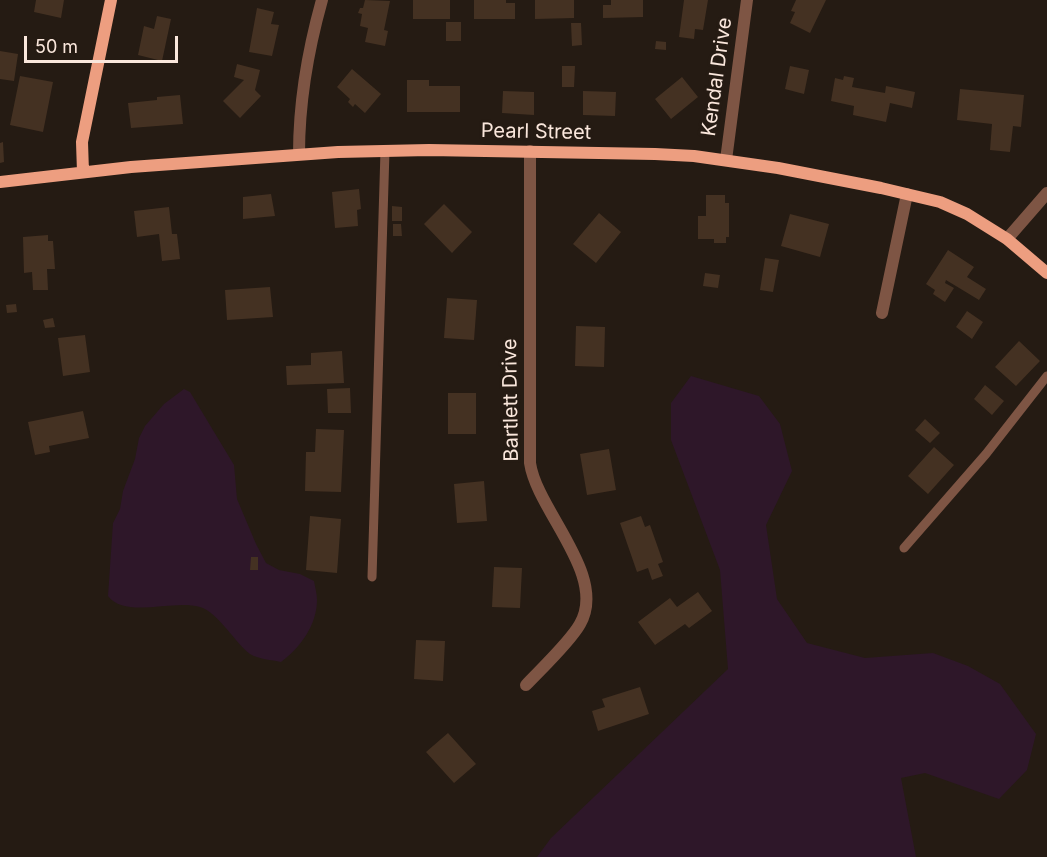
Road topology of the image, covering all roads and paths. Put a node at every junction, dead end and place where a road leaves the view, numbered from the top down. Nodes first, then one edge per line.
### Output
1 (111, 0) edge
2 (322, 0) edge
3 (747, 0) edge
4 (385, 151) junction
5 (530, 151) junction
6 (299, 154) junction
7 (726, 160) junction
8 (83, 172) junction
9 (0, 182) edge
10 (1047, 193) edge
11 (907, 194) junction
12 (1007, 238) junction
13 (1047, 273) edge
14 (882, 313) dead end
15 (1047, 376) edge
16 (904, 548) dead end
17 (372, 576) dead end
18 (526, 685) dead end

1 - 8 street
2 - 6 street
3 - 7 street, Kendal Drive
4 - 5 street, Pearl Street
4 - 6 street, Pearl Street
4 - 17 lane
5 - 7 street, Pearl Street
5 - 18 street, Bartlett Drive
6 - 8 street, Pearl Street
7 - 11 street, Pearl Street
8 - 9 street, Pearl Street
10 - 12 street
11 - 12 street, Pearl Street
11 - 14 street
12 - 13 street, Pearl Street
15 - 16 lane

